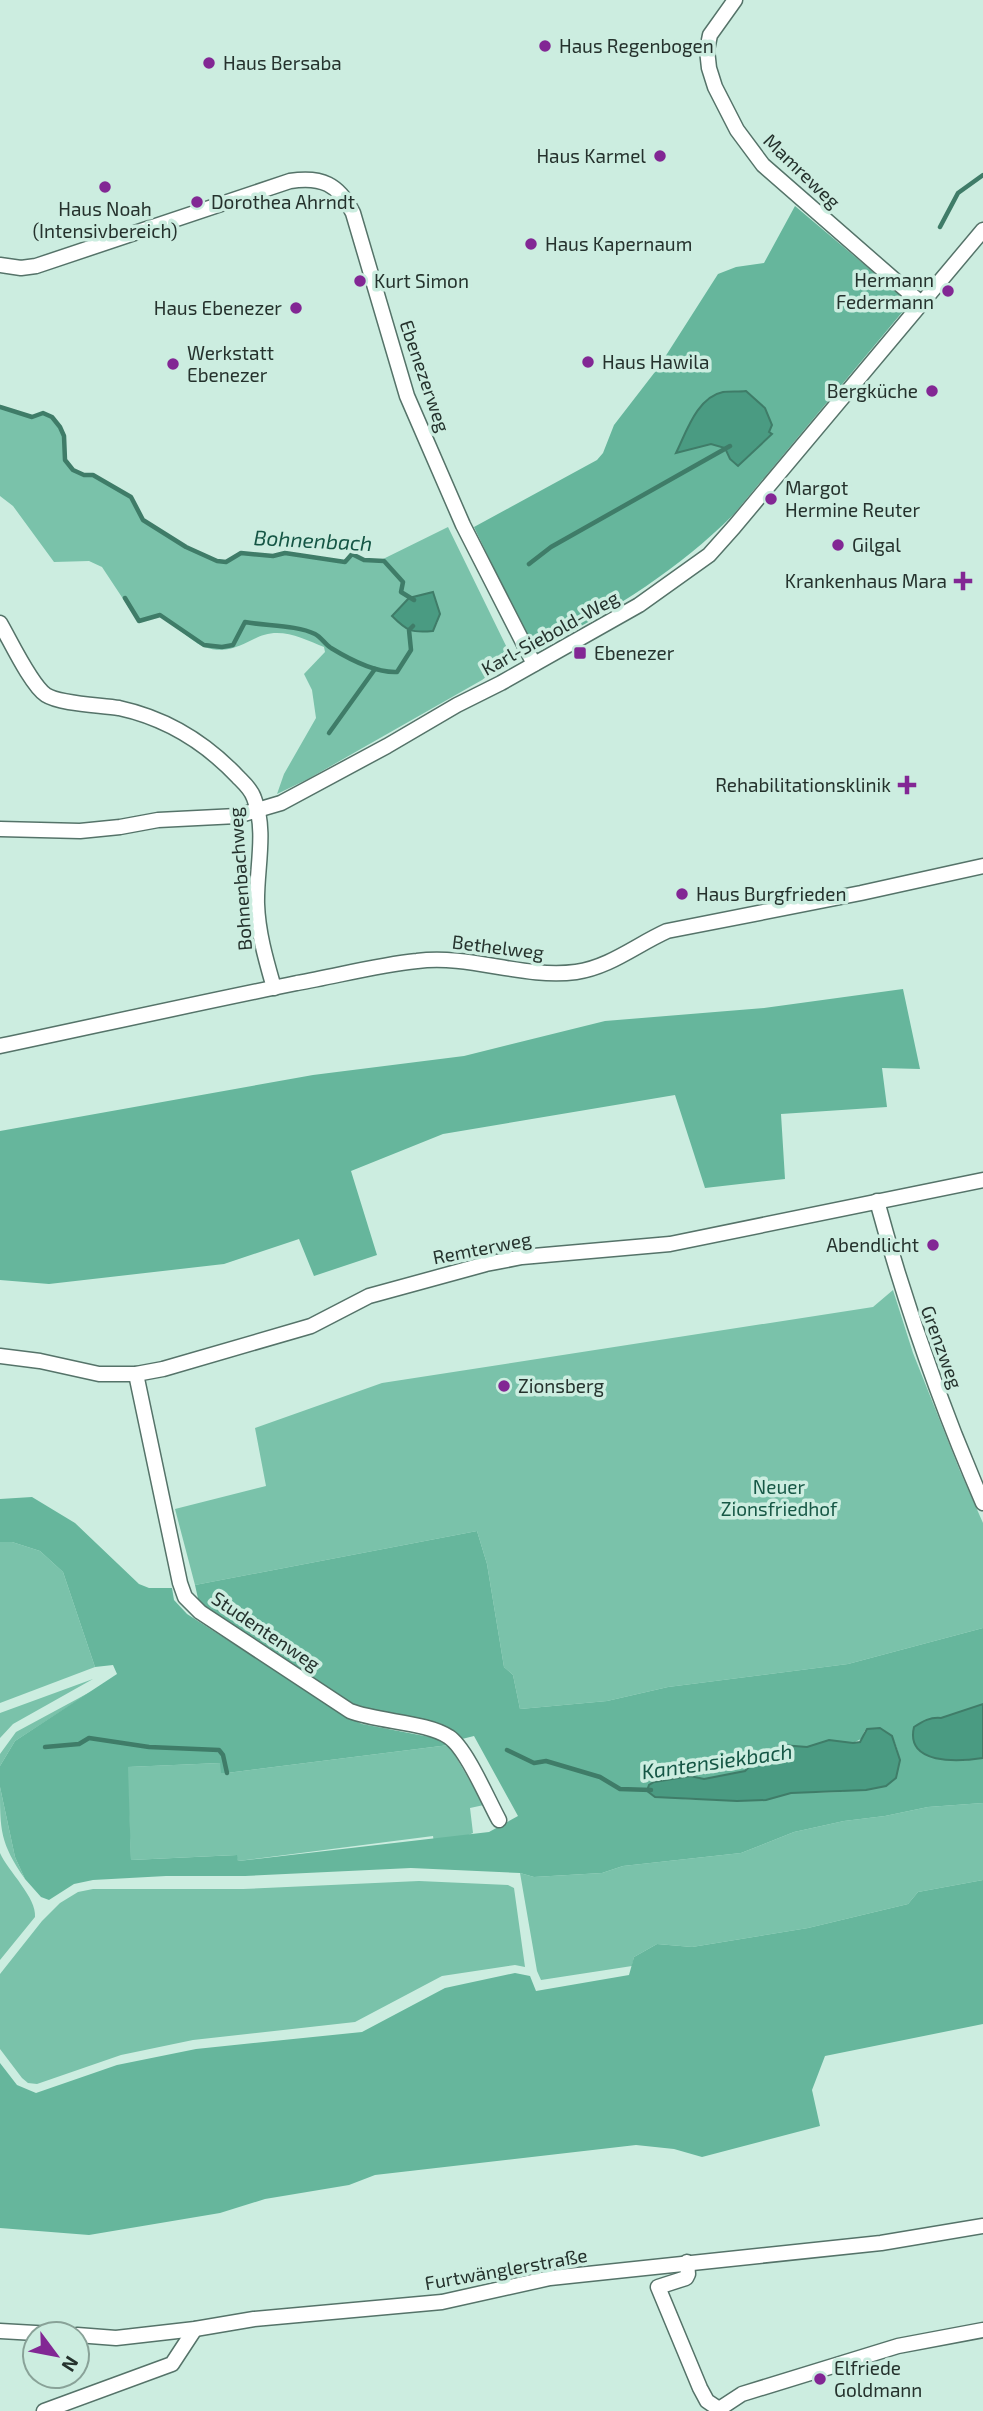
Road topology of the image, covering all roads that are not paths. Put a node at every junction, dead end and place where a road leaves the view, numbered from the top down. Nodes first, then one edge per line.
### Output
1 (735, 0) edge
2 (983, 230) edge
3 (0, 265) edge
4 (921, 303) junction
5 (0, 623) edge
6 (534, 664) junction
7 (257, 811) junction
8 (0, 828) edge
9 (983, 866) edge
10 (274, 988) junction
11 (0, 1046) edge
12 (983, 1180) edge
13 (877, 1201) junction
14 (0, 1356) edge
15 (136, 1374) junction
16 (983, 1503) edge
17 (499, 1819) dead end
18 (983, 2226) edge
19 (687, 2262) junction
20 (195, 2329) junction
21 (983, 2330) edge
22 (0, 2331) edge
23 (21, 2332) edge
24 (91, 2337) edge
25 (719, 2410) edge
26 (44, 2411) edge

1 - 4 street, Mamreweg
2 - 4 street, Karl-Siebold-Weg
3 - 6 street, Ebenezerweg
4 - 6 street, Karl-Siebold-Weg
5 - 7 street, Bohnenbachweg
6 - 7 street, Karl-Siebold-Weg
7 - 8 street, Karl-Siebold-Weg
7 - 10 street, Bohnenbachweg
9 - 10 street, Bethelweg
10 - 11 street, Bethelweg
12 - 13 street, Remterweg
13 - 15 street, Remterweg
13 - 16 street, Grenzweg
14 - 15 street, Remterweg
15 - 17 street, Studentenweg
18 - 19 street, Furtwänglerstraße
19 - 20 street, Furtwänglerstraße
19 - 25 street
20 - 24 street, Furtwänglerstraße
20 - 26 street
21 - 25 street
22 - 23 street

